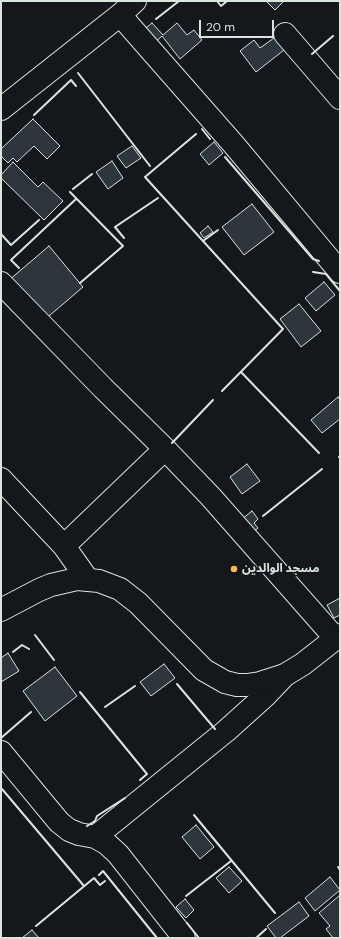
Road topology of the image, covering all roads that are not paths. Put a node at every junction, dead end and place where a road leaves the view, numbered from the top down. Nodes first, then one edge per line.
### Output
1 (127, 8) edge
2 (285, 34) dead end
3 (340, 98) edge
4 (2, 107) edge
5 (340, 272) edge
6 (1, 283) edge
7 (164, 448) junction
8 (1, 479) edge
9 (64, 546) junction
10 (88, 580) junction
11 (1, 610) edge
12 (338, 637) edge
13 (284, 675) junction
14 (1, 752) edge
15 (95, 837) junction
16 (184, 938) edge

1 - 4 street
1 - 5 street
2 - 3 street
6 - 7 street
7 - 9 street
7 - 12 street
8 - 9 street
9 - 10 street
10 - 11 street
10 - 13 street
12 - 13 street
13 - 15 street
14 - 15 street
15 - 16 street

